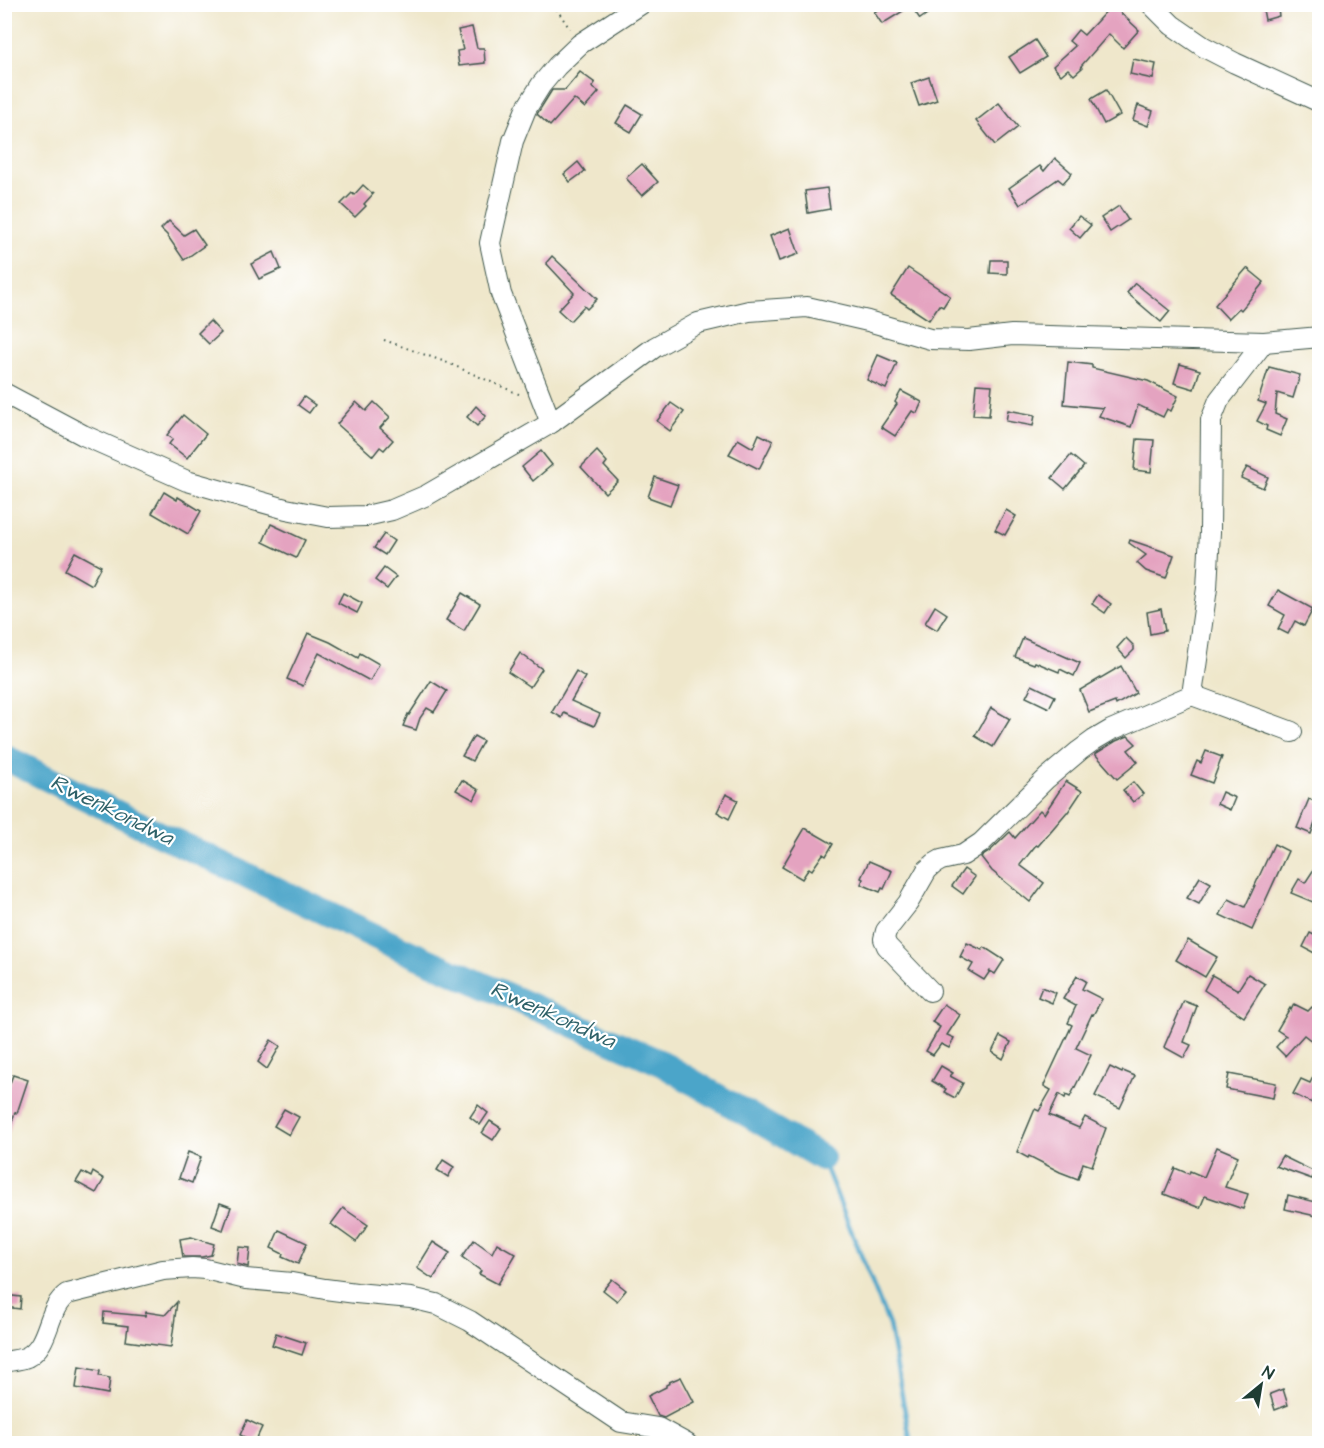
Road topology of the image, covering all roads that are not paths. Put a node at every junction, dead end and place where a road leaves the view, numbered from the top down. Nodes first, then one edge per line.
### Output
1 (640, 4) edge
2 (1151, 4) edge
3 (1320, 102) edge
4 (1320, 337) edge
5 (1264, 342) junction
6 (4, 393) edge
7 (551, 423) junction
8 (1192, 695) junction
9 (1292, 732) dead end
10 (930, 991) dead end
11 (4, 1362) edge
12 (687, 1443) edge

1 - 7 street
2 - 3 street
4 - 5 street
5 - 7 street
5 - 8 street
6 - 7 street
8 - 9 street
8 - 10 street
11 - 12 street

